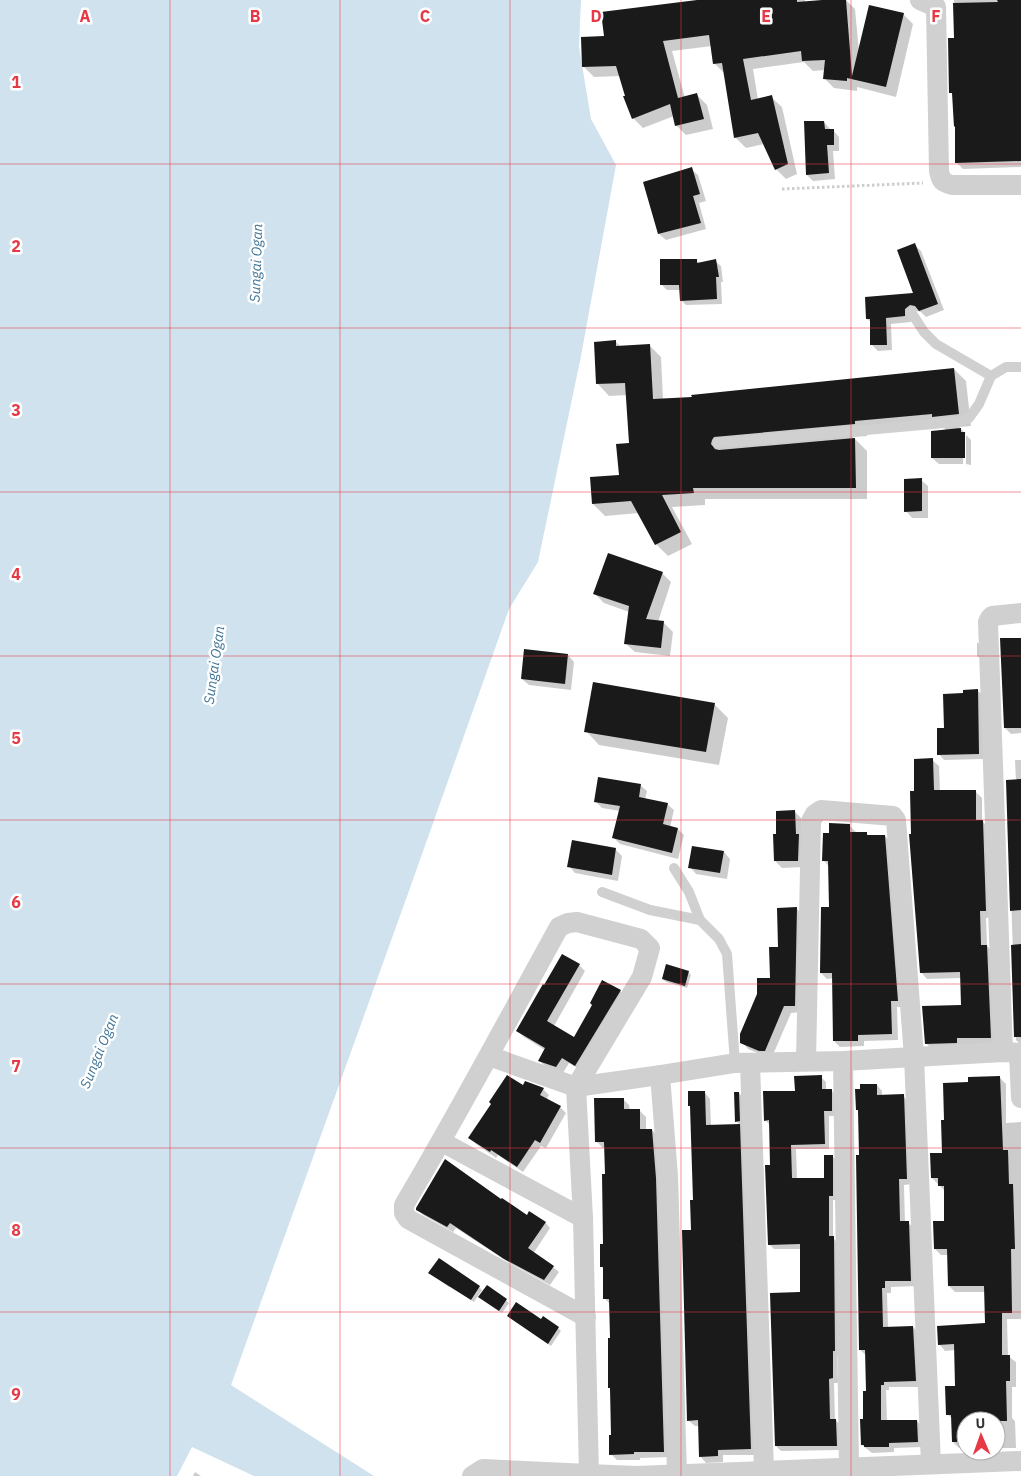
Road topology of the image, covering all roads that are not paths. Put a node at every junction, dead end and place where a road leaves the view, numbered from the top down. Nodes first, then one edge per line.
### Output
1 (930, 2) edge
2 (1021, 185) edge
3 (911, 312) dead end
4 (1021, 367) edge
5 (991, 376) junction
6 (718, 443) dead end
7 (1021, 613) edge
8 (674, 868) dead end
9 (602, 892) dead end
10 (700, 920) junction
11 (1015, 1053) edge
12 (489, 1056) junction
13 (914, 1057) junction
14 (806, 1061) junction
15 (843, 1061) junction
16 (742, 1063) junction
17 (660, 1075) junction
18 (576, 1086) junction
19 (1021, 1098) edge
20 (442, 1142) junction
21 (583, 1218) junction
22 (586, 1317) junction
23 (1021, 1460) edge
24 (931, 1464) junction
25 (849, 1468) junction
26 (764, 1471) junction
27 (589, 1474) junction
28 (677, 1474) junction
29 (472, 1476) edge

1 - 2 street
3 - 5 lane
4 - 5 lane
5 - 6 lane
7 - 11 street
8 - 10 lane
9 - 10 lane
10 - 16 lane
11 - 13 street
11 - 19 street
12 - 18 street
12 - 18 street
12 - 20 street
13 - 14 street
13 - 15 street
13 - 24 street
14 - 15 street
14 - 16 street
15 - 25 street
16 - 17 street
16 - 26 street
17 - 18 street
17 - 28 street
18 - 21 street
20 - 21 street
20 - 22 street
21 - 22 street
22 - 27 street
23 - 24 street
24 - 25 street
25 - 26 street
26 - 28 street
27 - 28 street
27 - 29 street

